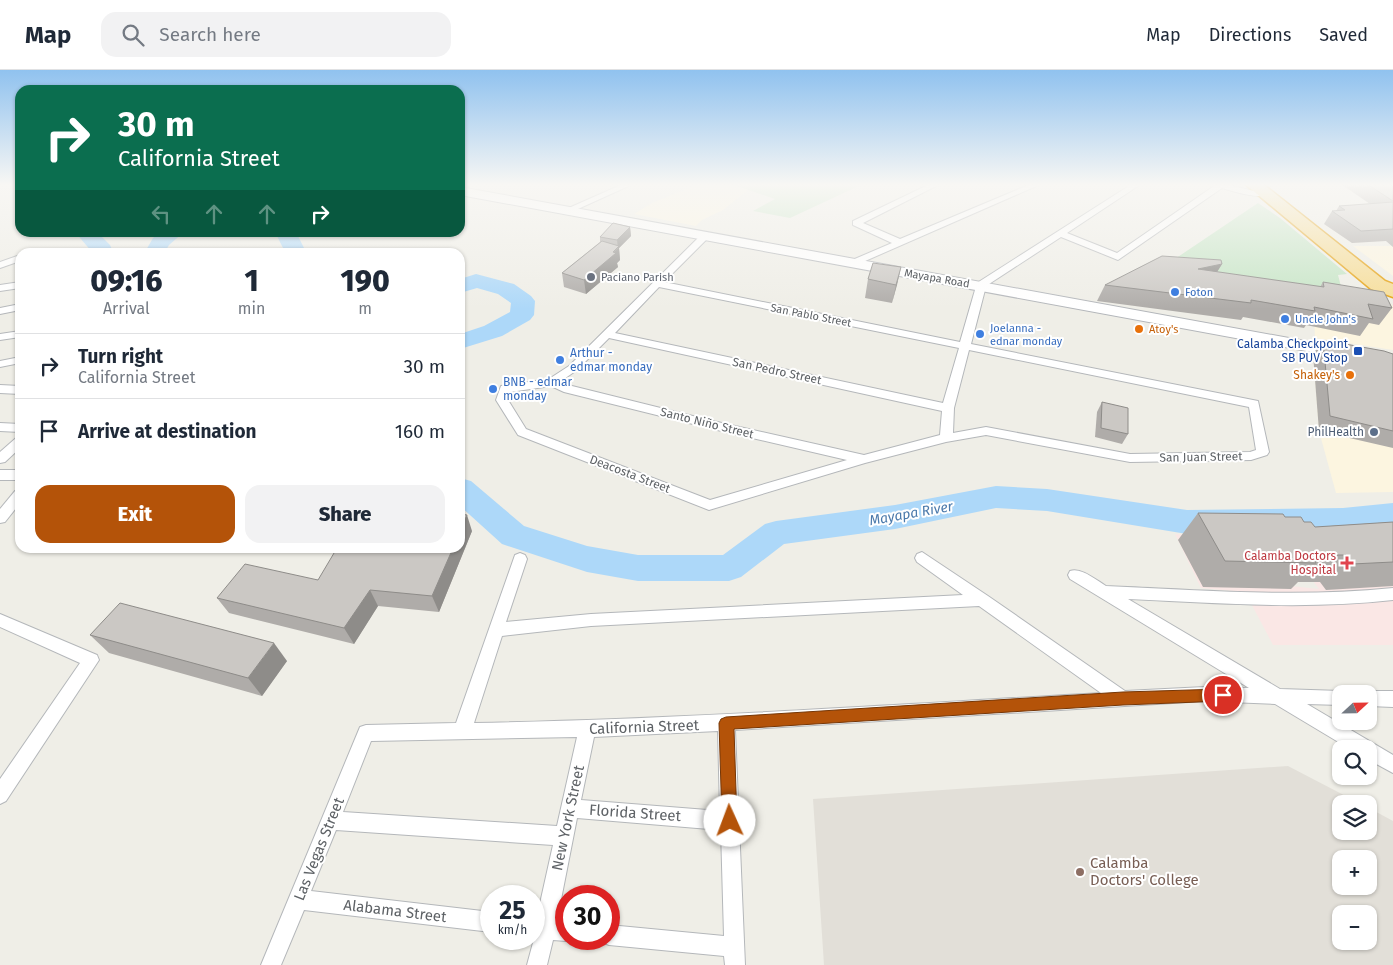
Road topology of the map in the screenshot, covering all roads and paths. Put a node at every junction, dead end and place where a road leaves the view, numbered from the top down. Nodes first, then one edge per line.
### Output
1 (648, 226) edge
2 (862, 226) edge
3 (940, 226) edge
4 (1071, 226) edge
5 (1161, 226) edge
6 (1306, 226) edge
7 (1059, 233) junction
8 (705, 236) junction
9 (901, 243) junction
10 (15, 260) edge
11 (853, 263) junction
12 (0, 265) edge
13 (657, 284) junction
14 (981, 285) junction
15 (15, 286) edge
16 (0, 288) edge
17 (1386, 288) edge
18 (1393, 301) edge
19 (15, 308) edge
20 (0, 311) edge
21 (606, 334) junction
22 (15, 335) edge
23 (0, 337) edge
24 (964, 346) junction
25 (1391, 360) edge
26 (15, 362) edge
27 (1, 367) edge
28 (552, 382) junction
29 (0, 389) edge
30 (15, 390) edge
31 (948, 408) junction
32 (0, 427) edge
33 (15, 428) edge
34 (946, 438) junction
35 (15, 446) edge
36 (0, 459) edge
37 (864, 459) junction
38 (0, 475) edge
39 (15, 475) edge
40 (15, 500) edge
41 (0, 518) edge
42 (922, 558) dead end
43 (520, 559) dead end
44 (1075, 575) dead end
45 (1101, 591) junction
46 (1393, 594) edge
47 (984, 600) junction
48 (2, 624) edge
49 (497, 630) junction
50 (1279, 697) junction
51 (1123, 698) junction
52 (1332, 698) edge
53 (1378, 699) edge
54 (1393, 699) edge
55 (726, 723) junction
56 (587, 729) junction
57 (462, 732) junction
58 (366, 733) joint
59 (1353, 740) edge
60 (1377, 754) edge
61 (1393, 764) edge
62 (0, 795) edge
63 (570, 808) junction
64 (331, 820) junction
65 (730, 821) junction
66 (565, 836) junction
67 (298, 899) junction
68 (545, 907) edge
69 (480, 921) edge
70 (620, 937) edge
71 (538, 950) edge
72 (734, 956) edge
73 (271, 965) edge
74 (537, 965) edge

1 - 8 main road, Mayapa Road
2 - 9 street
3 - 9 street
4 - 7 street
5 - 7 street
6 - 17 highway
7 - 14 street
8 - 11 main road, Mayapa Road
8 - 13 street, Deacosta Street
9 - 11 street
10 - 12 street
11 - 14 main road, Mayapa Road
13 - 21 street, Deacosta Street
13 - 24 street, San Pablo Street
14 - 24 street
14 - 25 main road, Mayapa Road
15 - 16 street
17 - 18 highway
19 - 20 street
21 - 28 street, Deacosta Street
21 - 31 street, San Pedro Street
22 - 23 street
24 - 31 street
24 - 34 street, San Juan Street
26 - 27 street
28 - 37 street, Santo Niño Street
28 - 37 street, Deacosta Street
29 - 30 street
31 - 34 street
32 - 33 street
34 - 37 street, Deacosta Street
35 - 36 street
38 - 39 street
40 - 41 street
42 - 47 street
43 - 49 street
44 - 45 street
45 - 46 street
45 - 50 street
47 - 49 street
47 - 51 street
48 - 62 street
49 - 57 street
50 - 51 street, California Street
50 - 52 street, California Street
50 - 59 street
51 - 55 street, California Street
53 - 54 street
55 - 56 street, California Street
55 - 65 street
56 - 57 street, California Street
56 - 63 street, New York Street
57 - 58 street, California Street
58 - 64 street, Las Vegas Street
60 - 61 street
63 - 65 street, Florida Street
63 - 66 street, New York Street
64 - 66 street
64 - 67 street, Las Vegas Street
65 - 72 street
66 - 68 street, New York Street
67 - 69 street, Alabama Street
67 - 73 street, Las Vegas Street
70 - 72 street
71 - 74 street, New York Street

